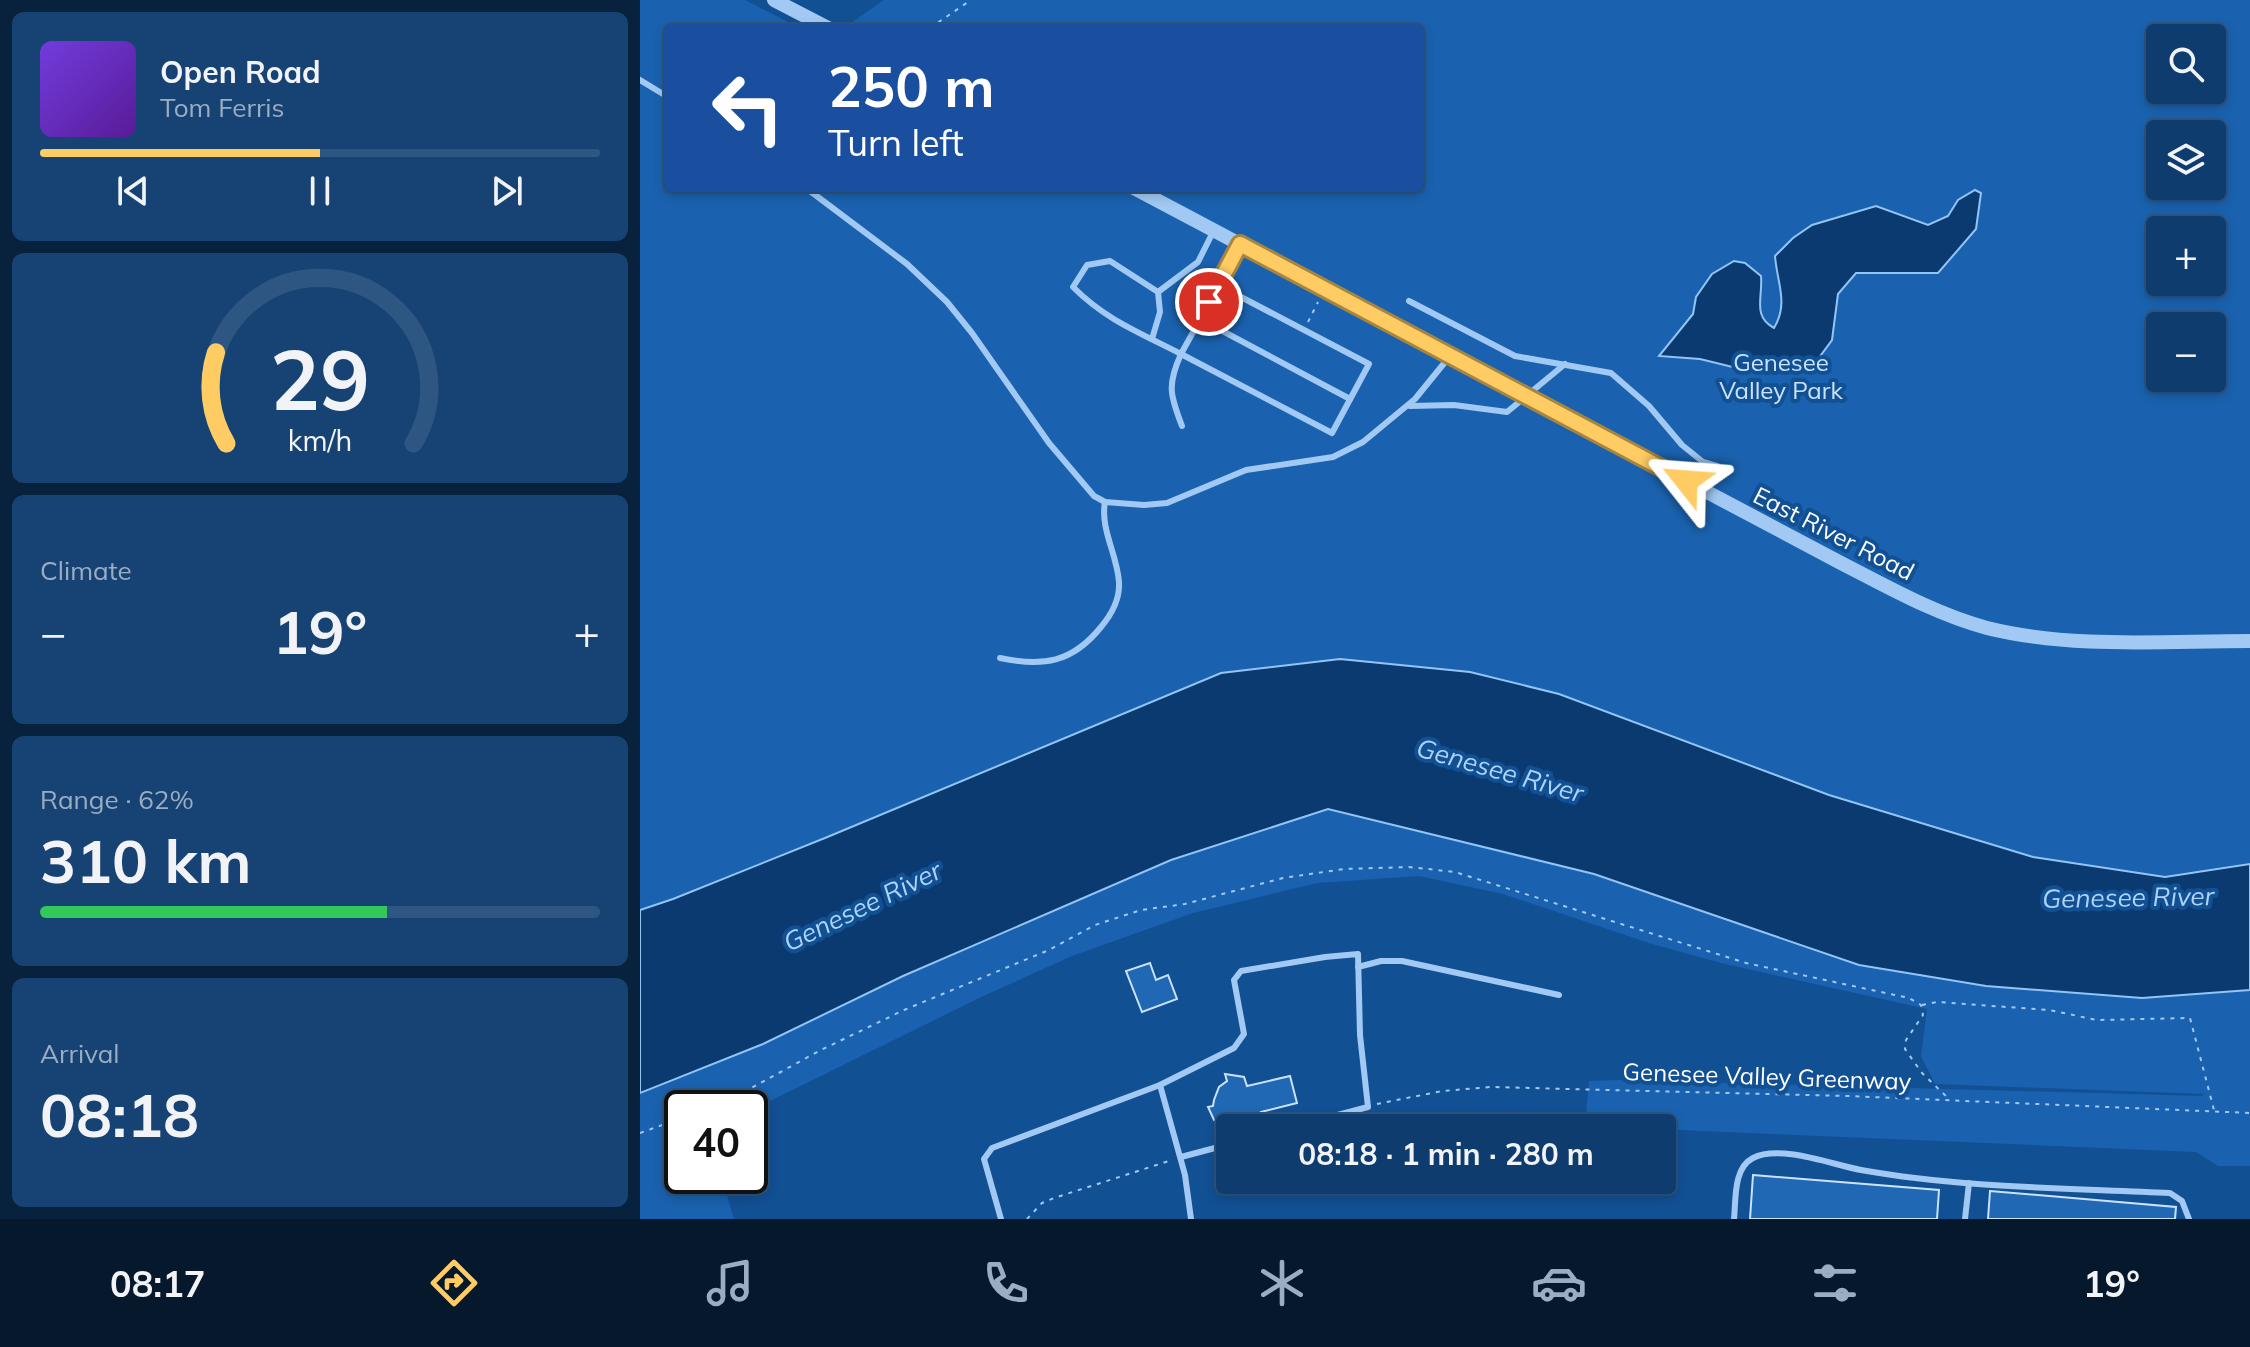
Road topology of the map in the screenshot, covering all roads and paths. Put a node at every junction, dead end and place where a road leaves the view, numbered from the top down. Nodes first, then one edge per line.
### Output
1 (774, 0) edge
2 (971, 0) edge
3 (820, 24) edge
4 (936, 24) edge
5 (640, 80) edge
6 (664, 95) edge
7 (811, 192) edge
8 (1142, 192) edge
9 (1214, 230) junction
10 (1240, 244) junction
11 (1218, 285) junction
12 (1158, 292) junction
13 (1321, 297) dead end
14 (1409, 301) dead end
15 (1313, 313) dead end
16 (1200, 319) junction
17 (1152, 339) junction
18 (1181, 354) junction
19 (1450, 356) junction
20 (1565, 364) junction
21 (1527, 397) junction
22 (1350, 399) junction
23 (1408, 406) junction
24 (1182, 426) dead end
25 (1717, 466) dead end
26 (1105, 502) junction
27 (2250, 641) edge
28 (1000, 658) dead end
29 (1358, 967) junction
30 (1559, 995) dead end
31 (1921, 1005) dead end
32 (1160, 1085) junction
33 (1368, 1107) junction
34 (2215, 1112) junction
35 (2250, 1113) edge
36 (1341, 1114) edge
37 (664, 1124) edge
38 (640, 1133) edge
39 (1216, 1148) edge
40 (1181, 1157) junction
41 (1969, 1183) junction
42 (1001, 1219) edge
43 (1027, 1219) edge
44 (1191, 1219) edge
45 (1734, 1219) edge
46 (1965, 1219) edge
47 (2189, 1219) edge

1 - 3 street
2 - 4 path
5 - 6 lane
7 - 26 lane
8 - 9 street, East River Road
9 - 10 street, East River Road
9 - 12 lane
10 - 11 lane
10 - 19 street, East River Road
11 - 16 lane
11 - 22 lane
12 - 17 lane
12 - 17 lane
13 - 15 path
14 - 20 lane
16 - 18 lane
16 - 22 lane
17 - 18 lane
18 - 22 lane
18 - 24 lane
19 - 21 street, East River Road
19 - 23 lane
20 - 21 lane
20 - 25 lane
21 - 23 lane
21 - 27 street, East River Road
23 - 26 lane
26 - 28 lane
29 - 30 lane
29 - 32 lane
29 - 33 lane
31 - 34 path
32 - 40 lane
32 - 42 lane
33 - 34 path, Genesee Valley Greenway
33 - 36 lane
34 - 35 path, Genesee Valley Greenway
37 - 38 path
39 - 40 lane
40 - 43 path
40 - 44 lane
41 - 45 lane
41 - 46 lane
41 - 47 lane

